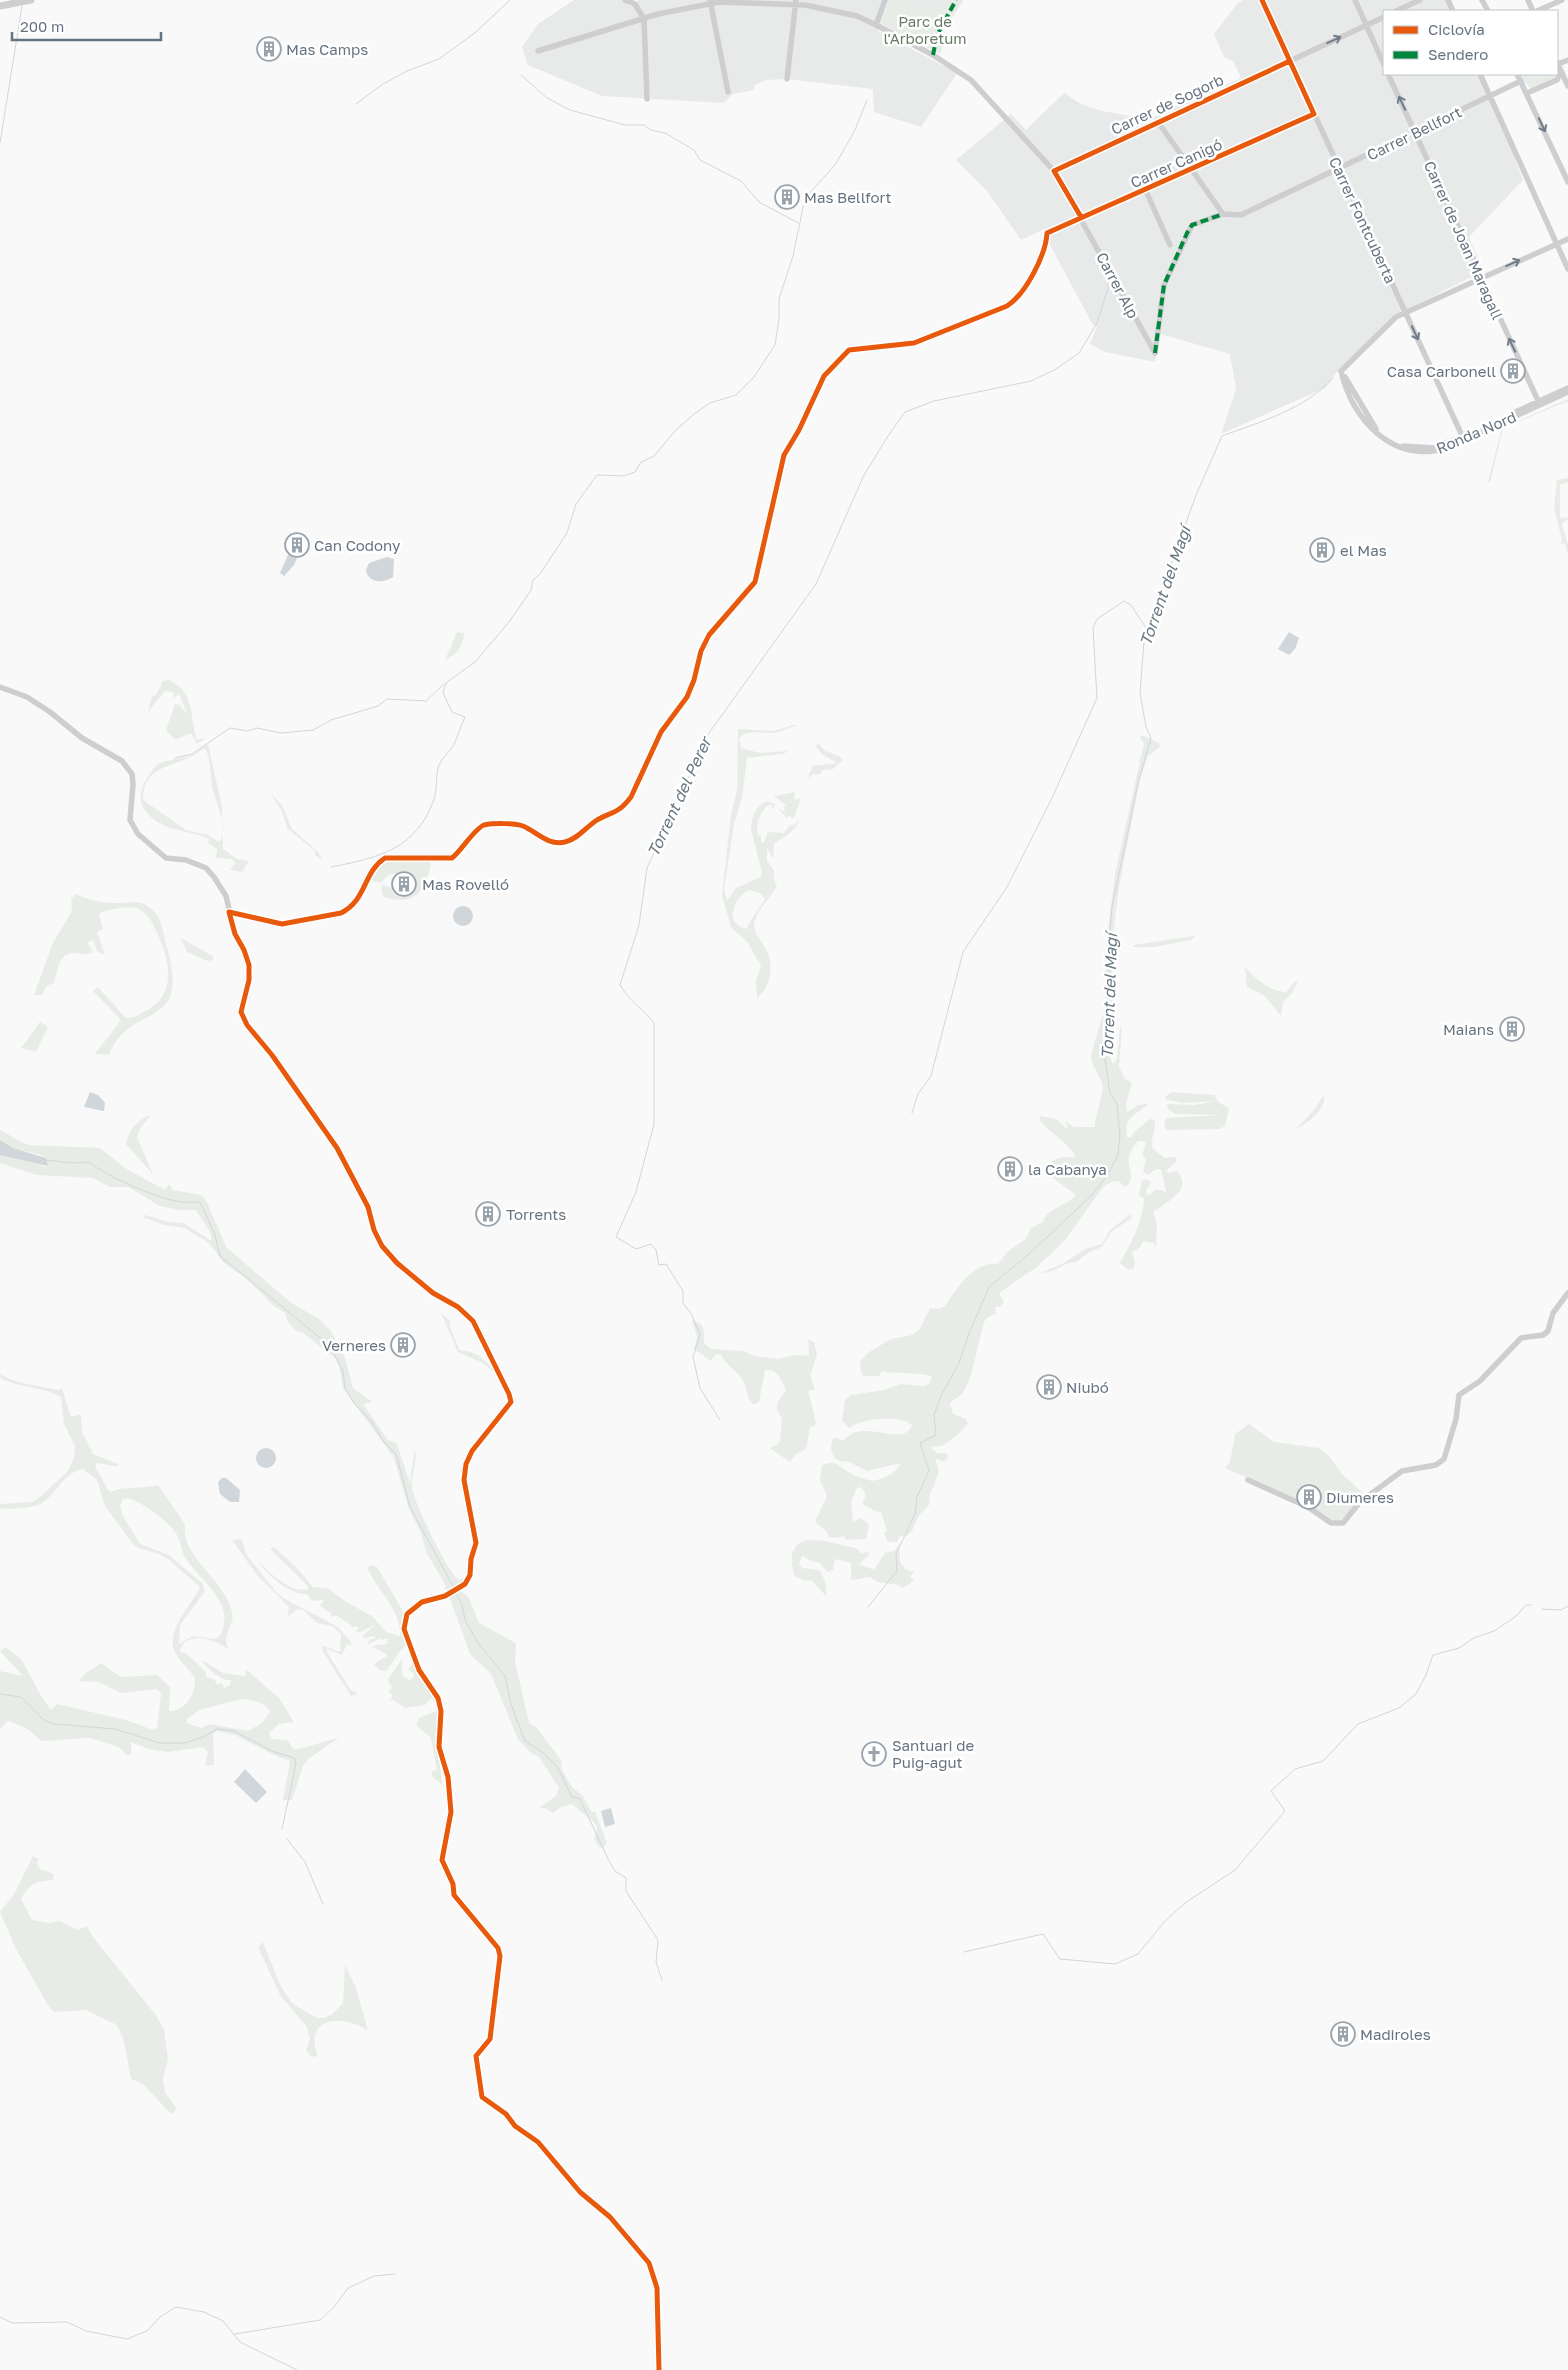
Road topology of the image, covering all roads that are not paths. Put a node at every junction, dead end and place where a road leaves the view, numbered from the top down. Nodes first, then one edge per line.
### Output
1 (31, 0) edge
2 (626, 0) edge
3 (885, 0) edge
4 (1262, 0) edge
5 (1355, 0) edge
6 (1420, 0) edge
7 (1562, 0) edge
8 (711, 2) edge
9 (796, 2) edge
10 (0, 6) edge
11 (1398, 10) edge
12 (1537, 10) edge
13 (1383, 17) edge
14 (644, 18) junction
15 (876, 25) junction
16 (1366, 25) junction
17 (538, 51) dead end
18 (1290, 60) junction
19 (1383, 63) edge
20 (1558, 65) edge
21 (1561, 72) junction
22 (1388, 75) edge
23 (1480, 75) edge
24 (1518, 75) edge
25 (787, 79) dead end
26 (1521, 81) junction
27 (1568, 86) edge
28 (728, 92) dead end
29 (1526, 93) junction
30 (1489, 96) junction
31 (647, 99) dead end
32 (1314, 114) junction
33 (1158, 122) junction
34 (1416, 133) junction
35 (1193, 169) junction
36 (1340, 169) junction
37 (1054, 170) junction
38 (1568, 182) edge
39 (1146, 191) junction
40 (1223, 214) junction
41 (1081, 217) junction
42 (1047, 233) dead end
43 (1568, 239) edge
44 (1556, 244) junction
45 (1170, 245) dead end
46 (1568, 269) edge
47 (1481, 278) junction
48 (1405, 312) junction
49 (1155, 353) joint
50 (1568, 388) edge
51 (1568, 392) edge
52 (1538, 403) junction
53 (1463, 438) junction
54 (0, 687) edge
55 (1568, 1292) edge
56 (1248, 1480) dead end
57 (659, 2370) edge

1 - 10 street
2 - 14 street
3 - 15 street
4 - 18 street, Carrer Fontcuberta
5 - 16 street
6 - 11 street
7 - 12 street
8 - 9 street, Carrer Alp
8 - 14 street, Carrer Alp
8 - 28 street
9 - 15 street, Carrer Alp
9 - 25 street
13 - 16 street, Carrer de Sogorb
14 - 17 street, Carrer Alp
14 - 31 street
15 - 37 street, Carrer Alp
18 -> 16 street, Carrer de Sogorb
16 - 19 street
18 - 32 street, Carrer Fontcuberta
18 - 33 street, Carrer de Sogorb
20 - 21 street
21 - 27 street
21 - 29 street
34 -> 22 street, Carrer de Joan Maragall
23 - 30 street
24 - 26 street
26 - 29 street
26 - 30 street, Carrer Bellfort
29 -> 38 street
30 - 34 street, Carrer Bellfort
30 - 44 street
32 - 35 street, Carrer Canigó
32 - 36 street, Carrer Fontcuberta
33 - 35 street
33 - 37 street, Carrer de Sogorb
34 - 36 street, Carrer Bellfort
34 - 47 street, Carrer de Joan Maragall
35 - 39 street, Carrer Canigó
35 - 40 street
36 - 40 street, Carrer Bellfort
36 - 48 street, Carrer Fontcuberta
37 - 41 street, Carrer Alp
39 - 41 street, Carrer Canigó
39 - 45 street
40 - 49 street, Carrer Bellfort
41 - 42 street, Carrer Canigó
41 - 49 street, Carrer Alp
43 - 44 street
44 - 46 street
47 -> 44 street
47 - 48 street
52 -> 47 street, Carrer de Joan Maragall
48 -> 53 street, Carrer Fontcuberta
48 - 53 street, Ronda Nord
50 - 52 street, Ronda Nord
51 - 52 street, Ronda Nord
52 - 53 street, Ronda Nord
54 - 57 street
55 - 56 street

